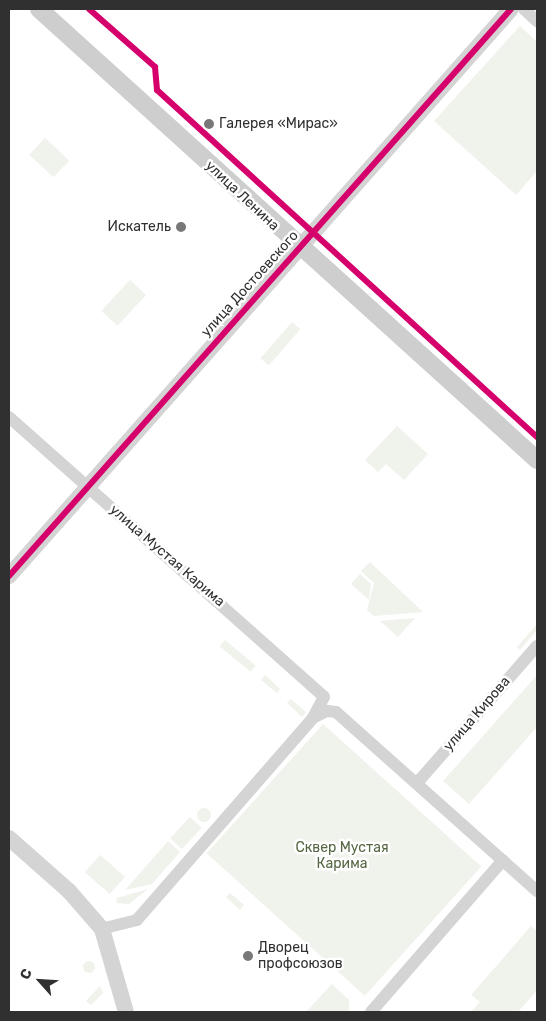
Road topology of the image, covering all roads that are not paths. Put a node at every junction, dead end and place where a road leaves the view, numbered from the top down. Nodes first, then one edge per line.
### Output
1 (39, 9) edge
2 (511, 9) edge
3 (524, 9) edge
4 (537, 20) edge
5 (299, 249) junction
6 (9, 418) edge
7 (537, 460) edge
8 (87, 486) junction
9 (9, 576) edge
10 (537, 646) edge
11 (313, 718) junction
12 (417, 783) junction
13 (9, 838) edge
14 (503, 860) junction
15 (537, 891) edge
16 (102, 929) junction
17 (126, 1012) edge
18 (371, 1012) edge

1 - 5 main road, улица Ленина
2 - 5 street, улица Достоевского
3 - 4 street
5 - 7 main road, улица Ленина
5 - 8 street, улица Достоевского
6 - 8 street, улица Мустая Карима
8 - 9 street, улица Достоевского
8 - 11 street, улица Мустая Карима
10 - 12 street, улица Кирова
11 - 12 street
11 - 16 street
12 - 14 street
13 - 16 street
14 - 15 street
14 - 18 street
16 - 17 street

